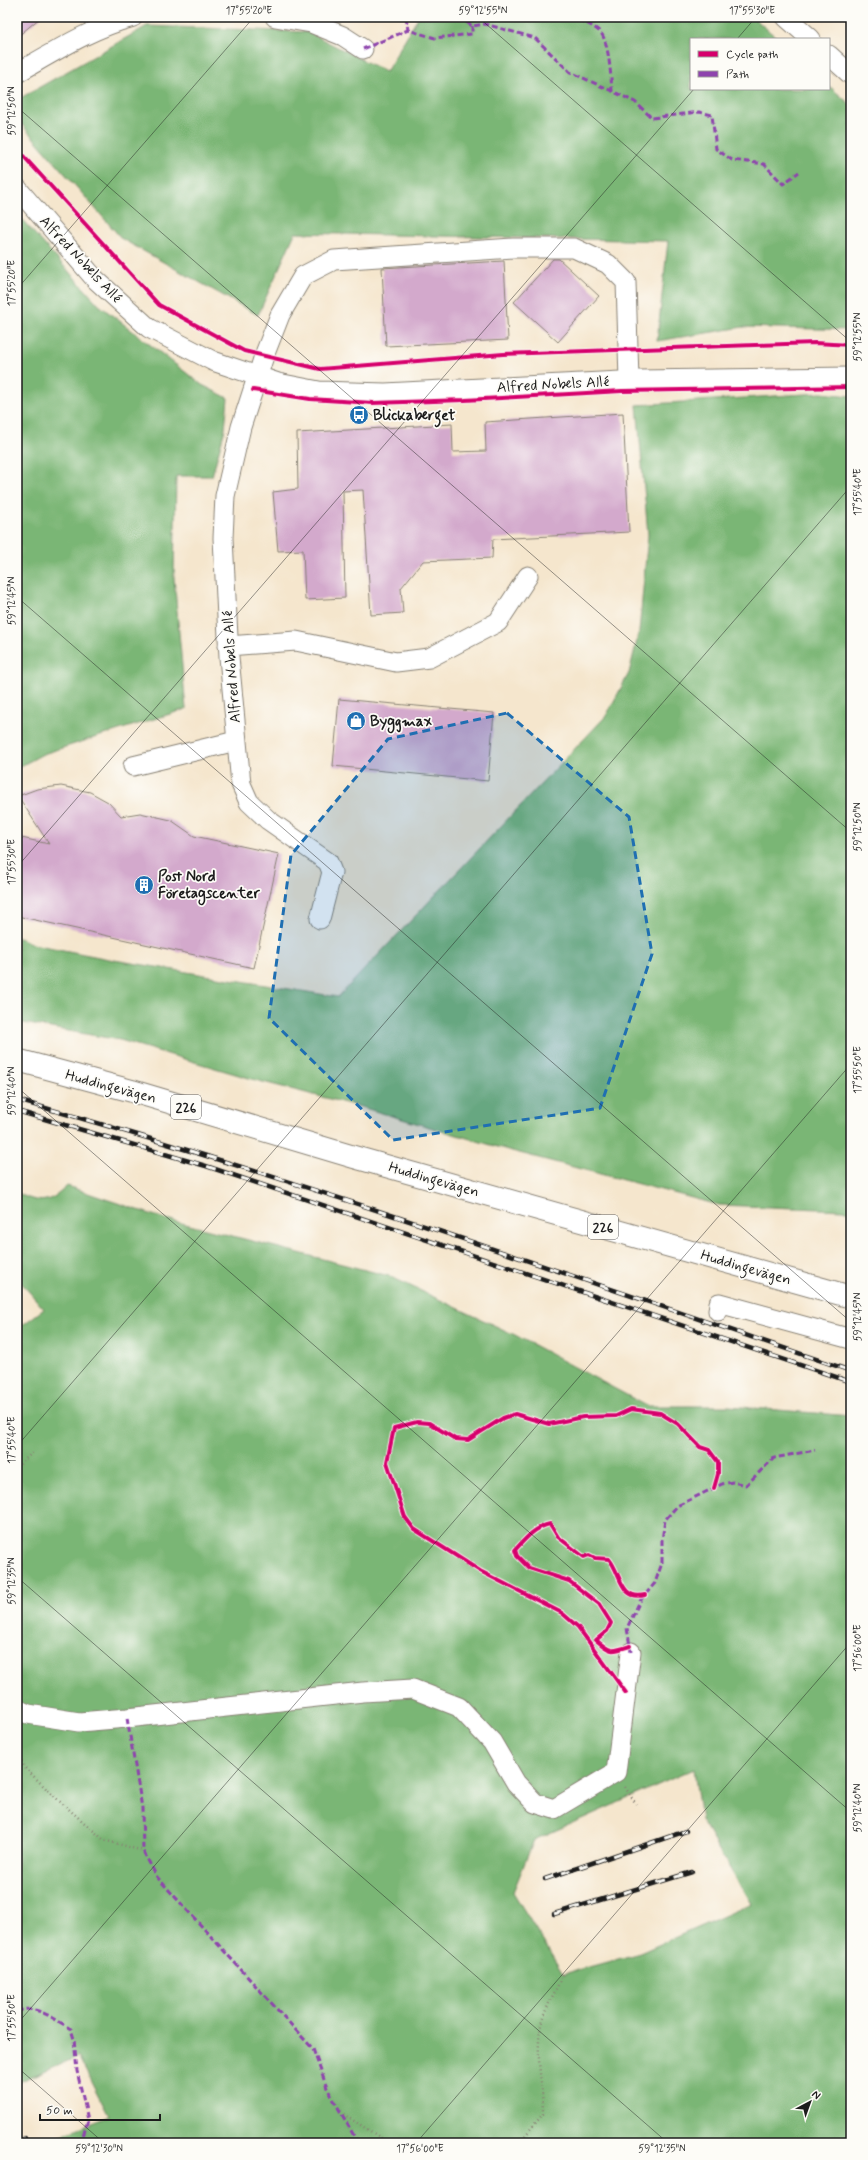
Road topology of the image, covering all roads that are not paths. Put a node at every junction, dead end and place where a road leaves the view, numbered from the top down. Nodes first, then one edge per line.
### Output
1 (132, 17) edge
2 (275, 17) edge
3 (786, 17) edge
4 (111, 20) edge
5 (810, 38) edge
6 (363, 49) dead end
7 (830, 56) edge
8 (17, 73) edge
9 (851, 75) edge
10 (17, 188) edge
11 (257, 377) junction
12 (851, 377) edge
13 (629, 380) junction
14 (528, 576) dead end
15 (228, 646) junction
16 (236, 741) junction
17 (133, 766) dead end
18 (320, 919) dead end
19 (17, 1060) edge
20 (851, 1297) edge
21 (718, 1311) dead end
22 (851, 1339) edge
23 (631, 1652) dead end
24 (17, 1709) edge

1 - 4 street
2 - 6 street
3 - 5 street
4 - 8 street
7 - 9 street
10 - 11 street, Alfred Nobels Allé
11 - 13 street, Alfred Nobels Allé
11 - 13 street
11 - 15 street, Alfred Nobels Allé
12 - 13 street, Alfred Nobels Allé
14 - 15 street
15 - 16 street, Alfred Nobels Allé
16 - 17 street
16 - 18 street, Alfred Nobels Allé
19 - 20 main road, Huddingevägen / 226
21 - 22 street
23 - 24 street

